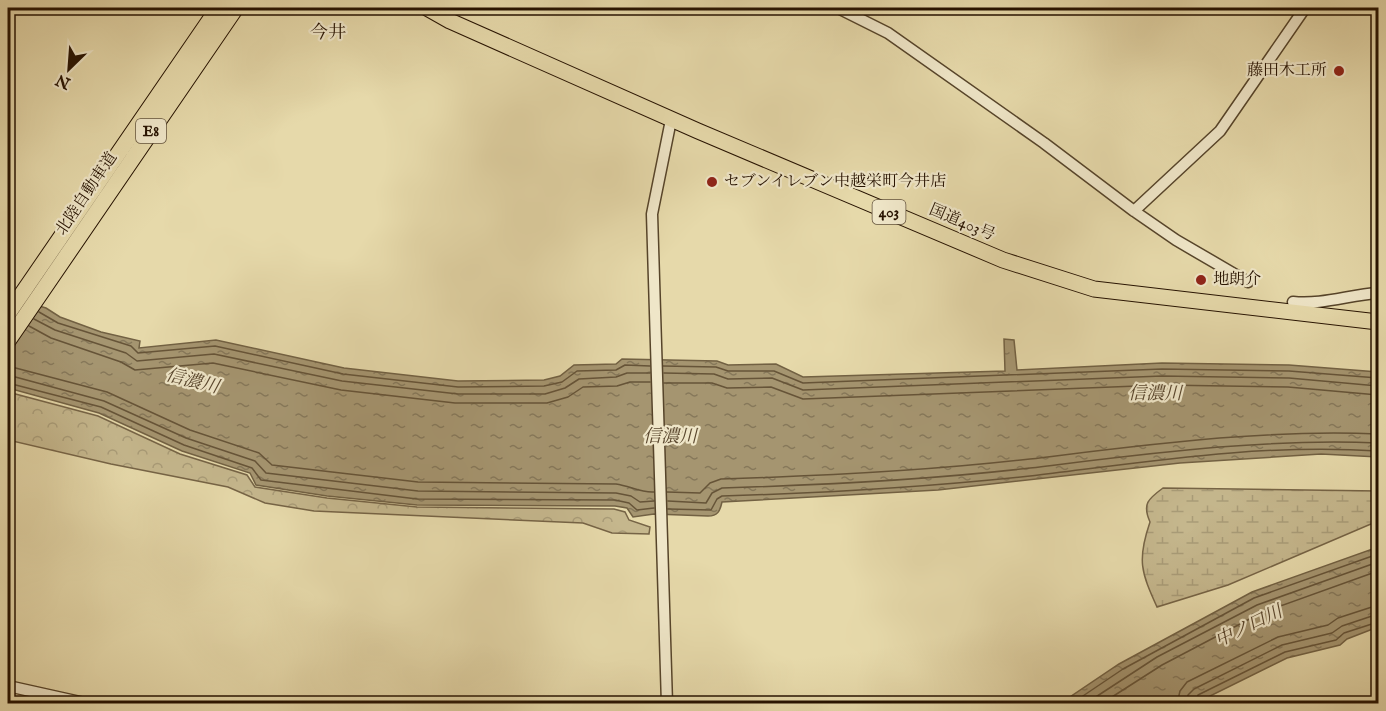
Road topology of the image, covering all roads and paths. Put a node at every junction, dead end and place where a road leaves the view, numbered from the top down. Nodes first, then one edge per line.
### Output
1 (218, 8) edge
2 (236, 8) edge
3 (427, 8) edge
4 (838, 8) edge
5 (1305, 8) edge
6 (671, 120) junction
7 (1134, 211) junction
8 (1248, 282) dead end
9 (1378, 293) edge
10 (1293, 302) dead end
11 (8, 314) edge
12 (1378, 320) edge
13 (8, 341) edge
14 (8, 686) edge
15 (89, 704) edge
16 (667, 704) edge

1 - 11 highway, 北陸自動車道 / E8
2 - 13 highway, 北陸自動車道 / E8
3 - 6 highway, 国道403号 / 403
4 - 7 street
5 - 7 street
6 - 12 highway, 国道403号 / 403
6 - 16 street
7 - 8 street
9 - 10 street
14 - 15 street

